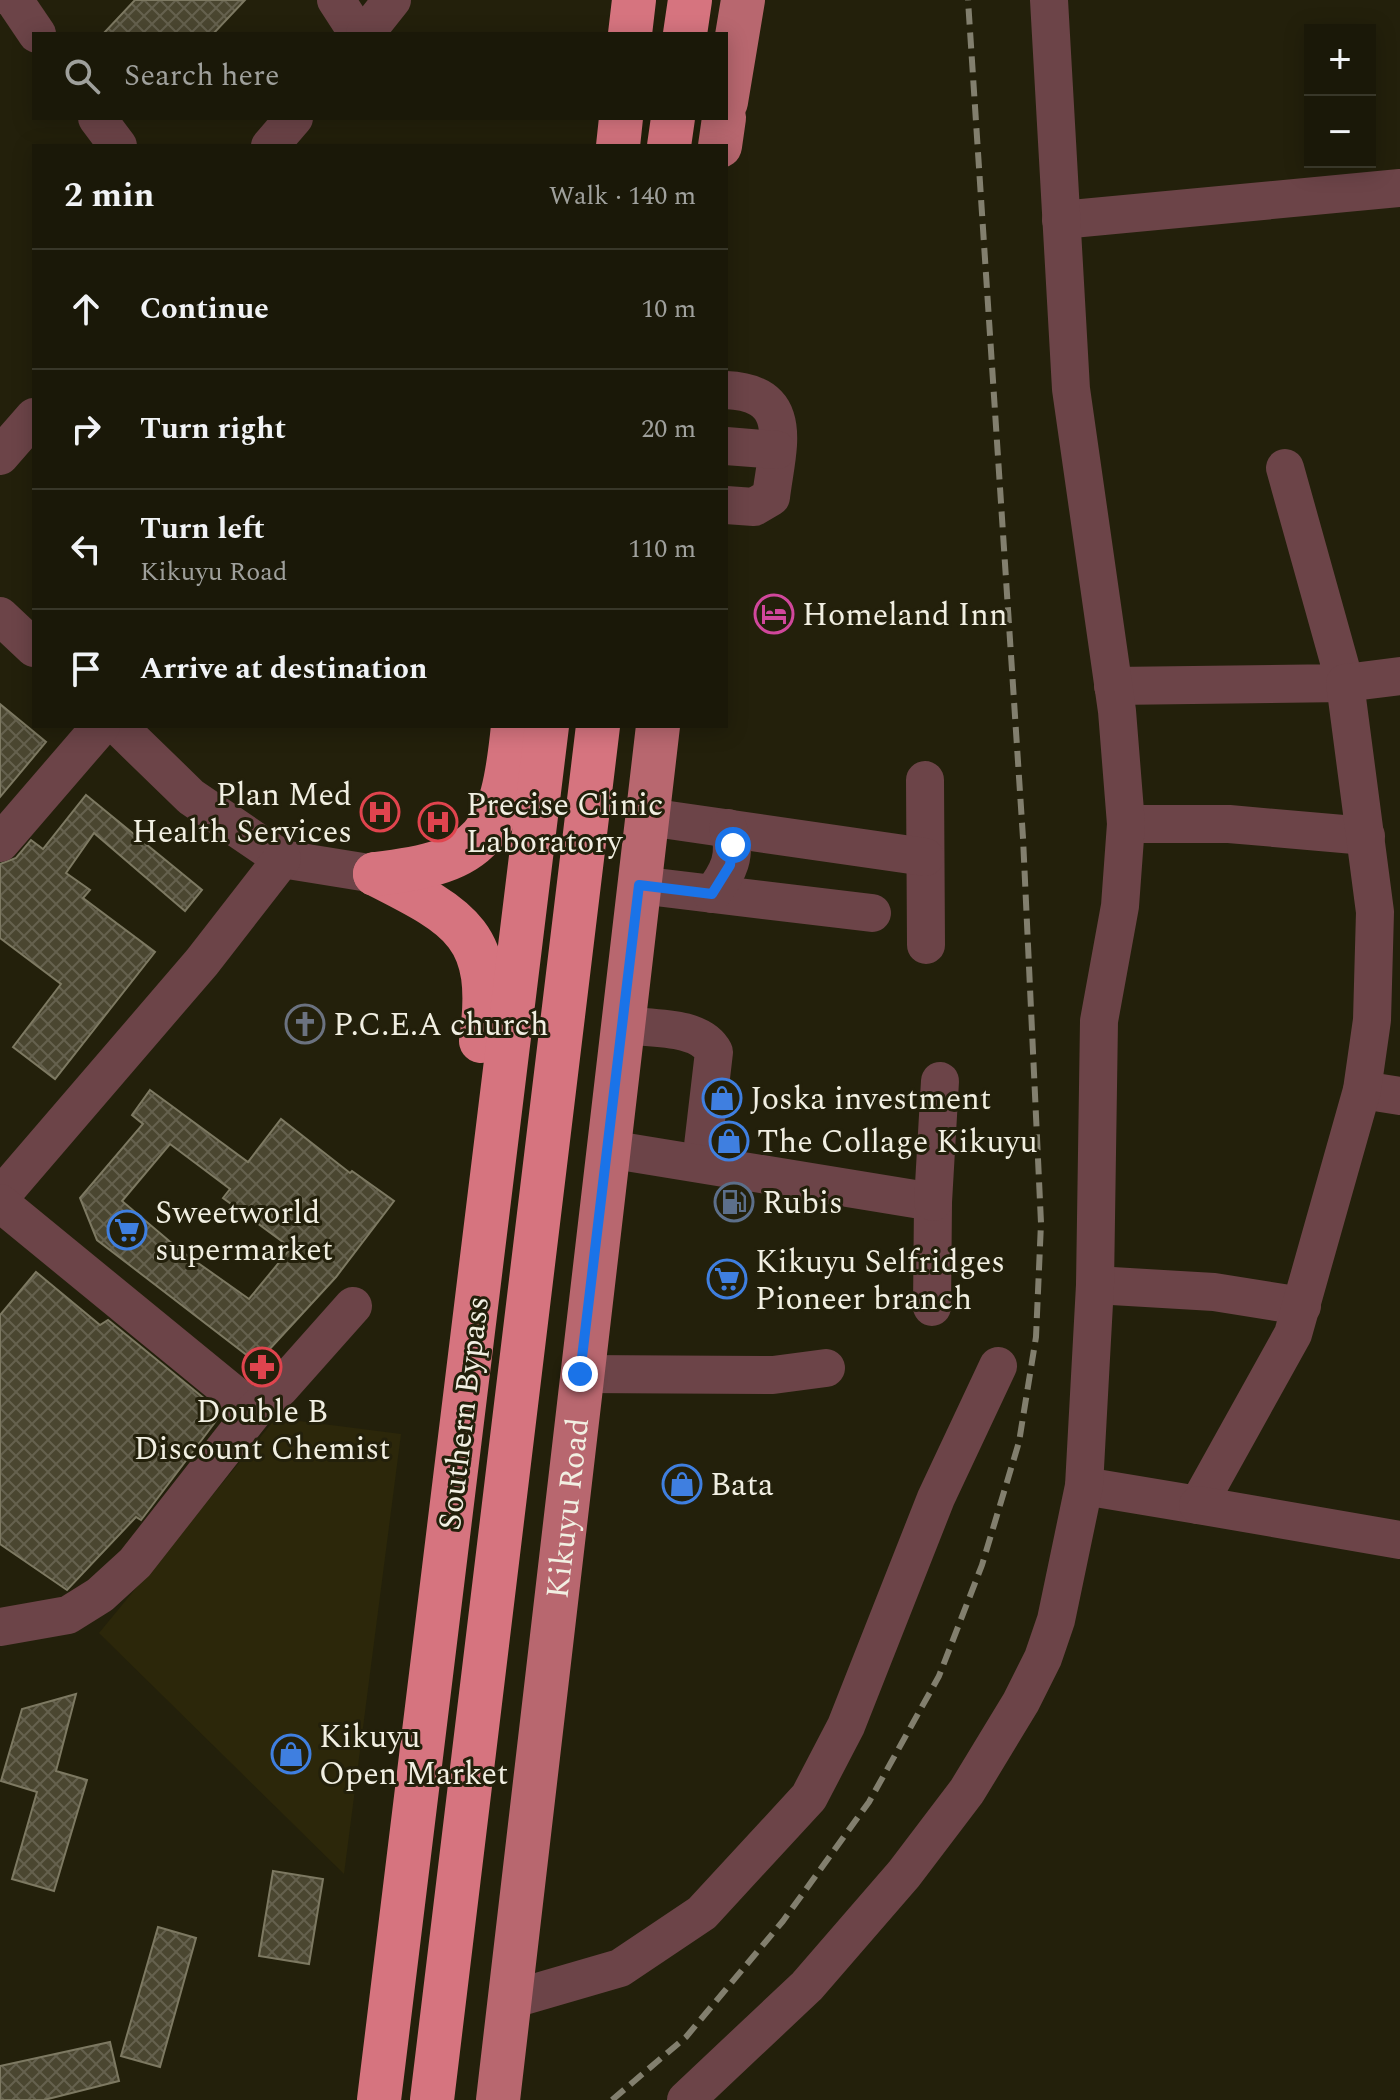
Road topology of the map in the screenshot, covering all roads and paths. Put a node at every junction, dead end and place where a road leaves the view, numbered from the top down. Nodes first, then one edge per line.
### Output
1 (14, 0) edge
2 (336, 0) edge
3 (392, 0) edge
4 (634, 0) edge
5 (690, 0) edge
6 (743, 0) edge
7 (1049, 0) edge
8 (36, 32) edge
9 (357, 32) edge
10 (367, 32) edge
11 (630, 32) edge
12 (685, 32) edge
13 (728, 90) edge
14 (98, 120) edge
15 (292, 120) edge
16 (621, 120) edge
17 (673, 120) edge
18 (724, 120) edge
19 (116, 144) edge
20 (272, 144) edge
21 (618, 144) edge
22 (669, 144) edge
23 (720, 144) edge
24 (1400, 188) edge
25 (1061, 220) junction
26 (728, 390) edge
27 (728, 446) edge
28 (777, 450) junction
29 (1285, 468) dead end
30 (728, 505) edge
31 (0, 616) edge
32 (32, 646) edge
33 (1400, 676) edge
34 (1345, 683) junction
35 (1113, 686) junction
36 (99, 728) edge
37 (120, 728) edge
38 (513, 728) edge
39 (547, 728) edge
40 (598, 728) edge
41 (658, 728) edge
42 (925, 780) dead end
43 (648, 817) junction
44 (1126, 824) junction
45 (728, 828) junction
46 (1366, 836) junction
47 (0, 843) edge
48 (925, 857) junction
49 (282, 859) junction
50 (375, 874) junction
51 (639, 885) junction
52 (712, 894) junction
53 (872, 913) dead end
54 (926, 945) dead end
55 (622, 1025) junction
56 (940, 1081) dead end
57 (1362, 1090) junction
58 (1400, 1096) edge
59 (608, 1149) junction
60 (701, 1163) junction
61 (0, 1200) edge
62 (933, 1202) junction
63 (1095, 1285) junction
64 (353, 1306) dead end
65 (1302, 1306) junction
66 (932, 1307) dead end
67 (474, 1321) junction
68 (998, 1366) dead end
69 (826, 1368) dead end
70 (580, 1374) junction
71 (254, 1411) junction
72 (1084, 1486) junction
73 (1198, 1505) junction
74 (1400, 1540) edge
75 (0, 1627) edge
76 (510, 2000) junction
77 (379, 2100) edge
78 (432, 2100) edge
79 (498, 2100) edge
80 (686, 2100) edge

1 - 8 street
2 - 9 street
3 - 10 street
4 - 11 highway
5 - 12 highway
6 - 13 main road
7 - 25 street
14 - 19 street
15 - 20 street
16 - 21 highway
17 - 22 highway
18 - 23 main road
24 - 25 street
25 - 35 street
26 - 28 street
27 - 28 street
28 - 30 street
29 - 34 street
31 - 32 street
33 - 34 street
34 - 35 street
34 - 46 street
35 - 44 street
36 - 47 street
37 - 49 street
38 - 50 highway
39 - 67 highway, Southern Bypass
40 - 78 highway, Southern Bypass
41 - 43 main road, Kikuyu Road
42 - 48 street
43 - 45 street
43 - 51 main road, Kikuyu Road
44 - 46 street
44 - 63 street
45 - 48 street
45 - 52 street
46 - 57 street
48 - 54 street
49 - 50 street
49 - 61 street
50 - 67 highway
51 - 52 street
51 - 55 main road, Kikuyu Road
52 - 53 street
55 - 59 main road, Kikuyu Road
55 - 60 street
56 - 62 street
57 - 58 street
57 - 65 street
59 - 60 street
59 - 70 main road, Kikuyu Road
60 - 62 street
61 - 71 street
62 - 66 street
63 - 65 street
63 - 72 street
64 - 71 street
65 - 73 street
67 - 77 highway, Southern Bypass
68 - 76 street
69 - 70 street
70 - 76 main road, Kikuyu Road
71 - 75 street
72 - 73 street
72 - 80 street
73 - 74 street
76 - 79 main road, Kikuyu Road

